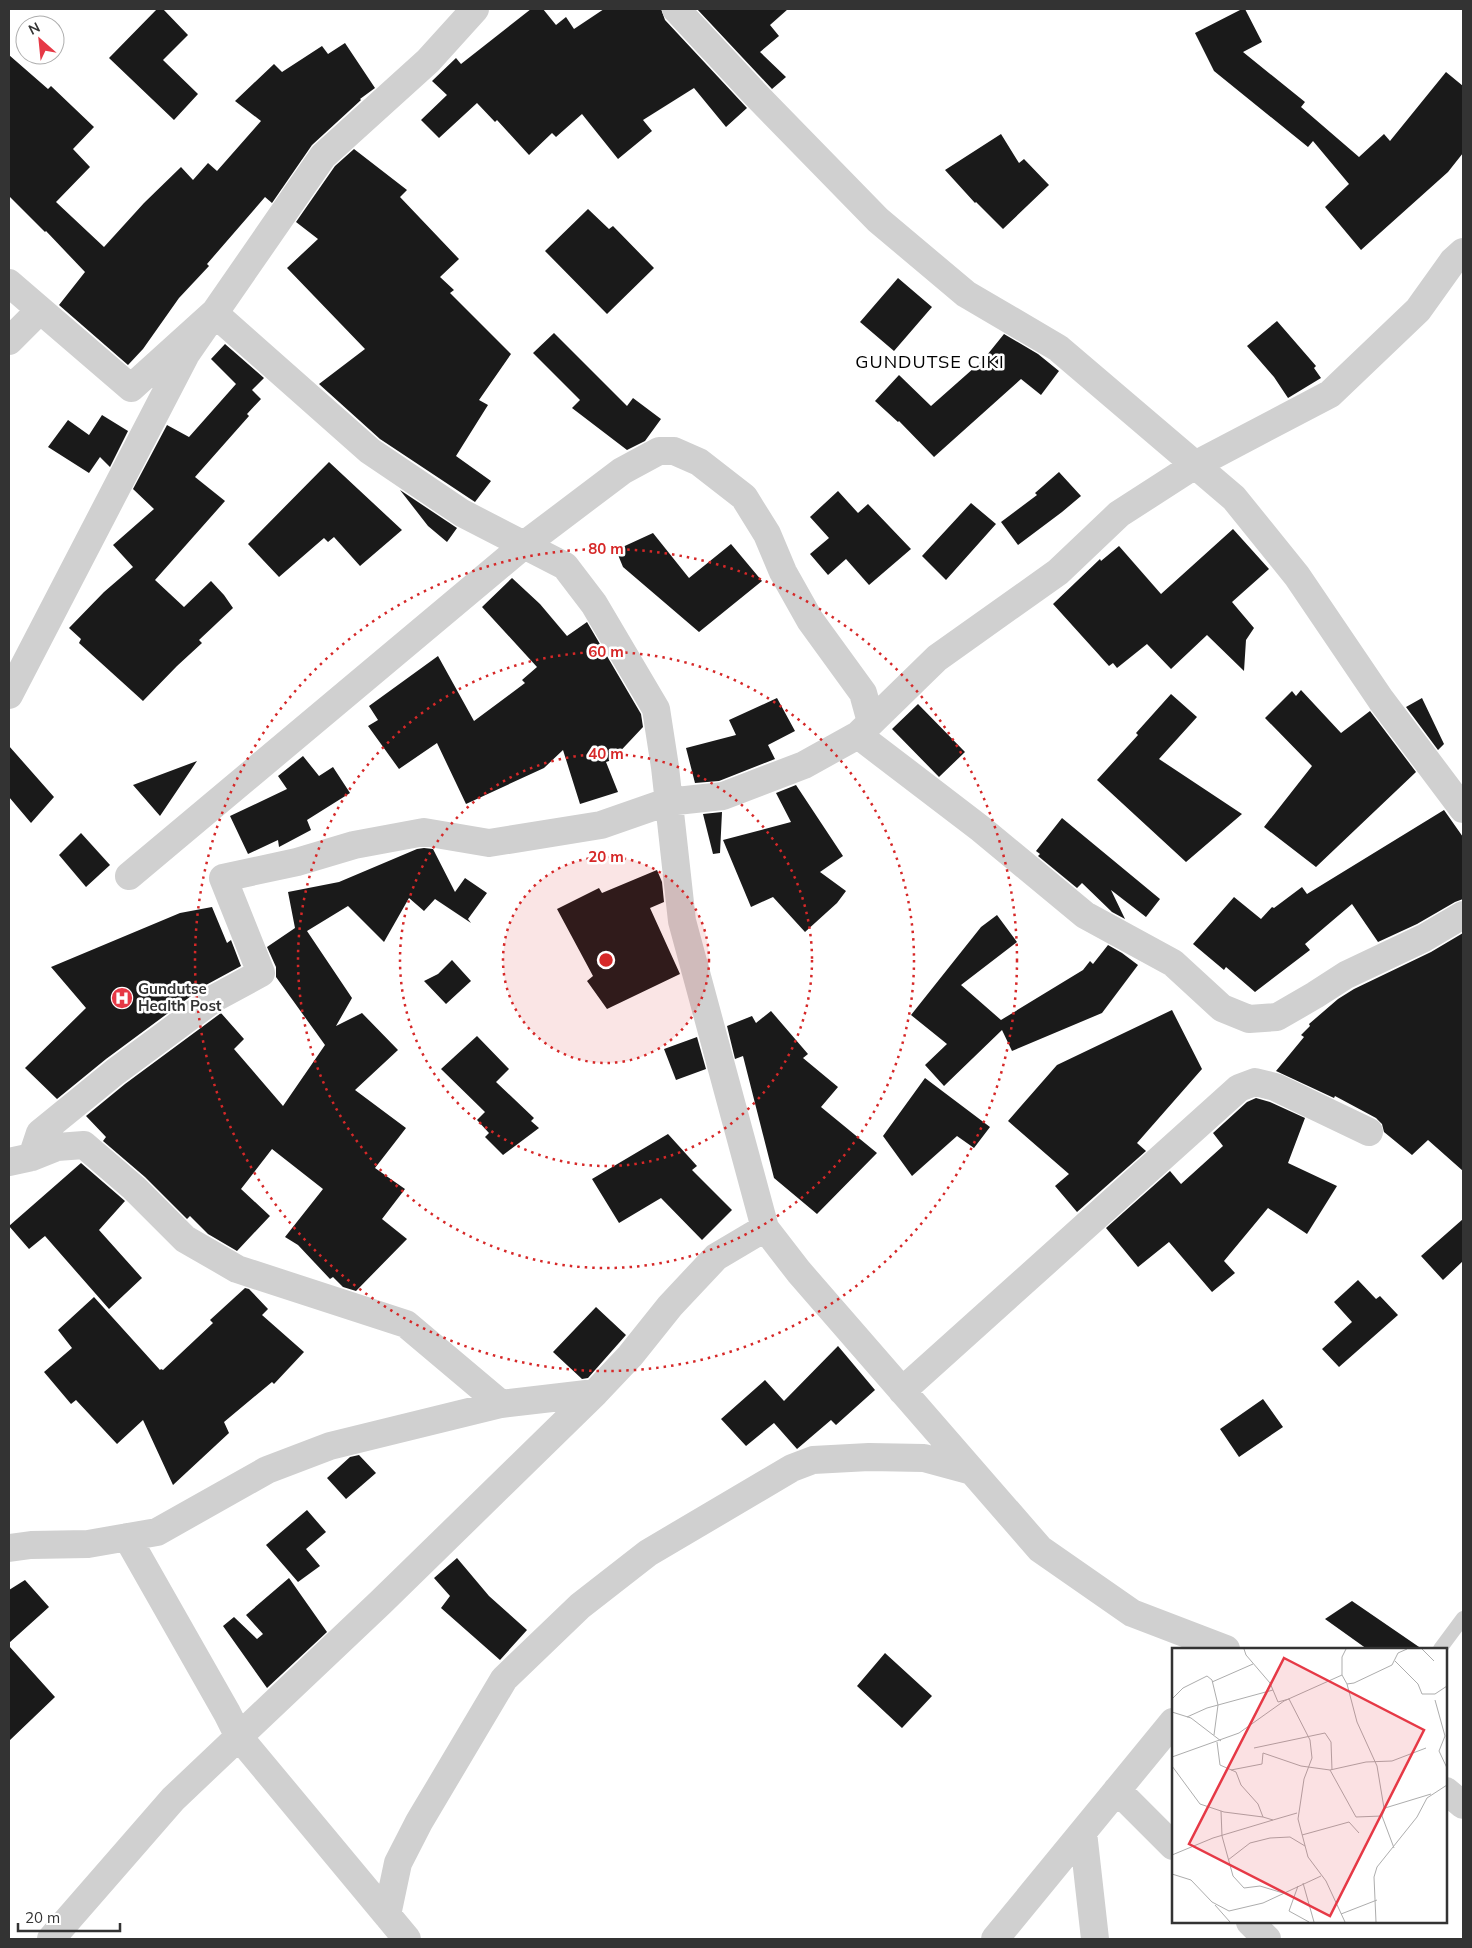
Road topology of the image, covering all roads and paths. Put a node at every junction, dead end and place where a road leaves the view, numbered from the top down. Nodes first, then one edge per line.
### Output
1 (475, 9) edge
2 (676, 9) edge
3 (1463, 252) edge
4 (9, 283) edge
5 (40, 310) junction
6 (214, 313) junction
7 (9, 341) edge
8 (1196, 465) junction
9 (524, 545) junction
10 (9, 695) edge
11 (865, 729) junction
12 (667, 802) junction
13 (1463, 809) edge
14 (129, 876) dead end
15 (1463, 915) edge
16 (1369, 1132) dead end
17 (21, 1160) edge
18 (765, 1228) junction
19 (902, 1391) junction
20 (595, 1393) junction
21 (501, 1404) junction
22 (972, 1471) junction
23 (127, 1537) junction
24 (9, 1548) edge
25 (1463, 1618) edge
26 (1223, 1648) edge
27 (1441, 1648) edge
28 (1172, 1723) edge
29 (239, 1737) junction
30 (1118, 1790) junction
31 (1447, 1792) edge
32 (1463, 1805) edge
33 (1083, 1832) junction
34 (1172, 1845) edge
35 (387, 1915) junction
36 (1251, 1923) edge
37 (51, 1939) edge
38 (407, 1939) edge
39 (995, 1939) edge
40 (1095, 1939) edge
41 (1267, 1939) edge

1 - 6 street
2 - 8 street
3 - 8 street
4 - 5 street
5 - 6 street
5 - 7 street
6 - 9 street
6 - 10 street
8 - 11 street
8 - 13 street
9 - 11 street
9 - 12 street
9 - 14 street
11 - 12 street
11 - 15 street
12 - 17 street
12 - 18 street
16 - 19 street
17 - 21 street
18 - 19 street
18 - 20 street
19 - 22 street
20 - 21 street
20 - 29 street
21 - 23 street
22 - 26 street
22 - 35 street
23 - 24 street
23 - 29 street
25 - 27 lane
28 - 30 street
29 - 35 street
29 - 37 street
30 - 33 street
30 - 34 street
31 - 32 street
33 - 39 street
33 - 40 street
35 - 38 street
36 - 41 street

